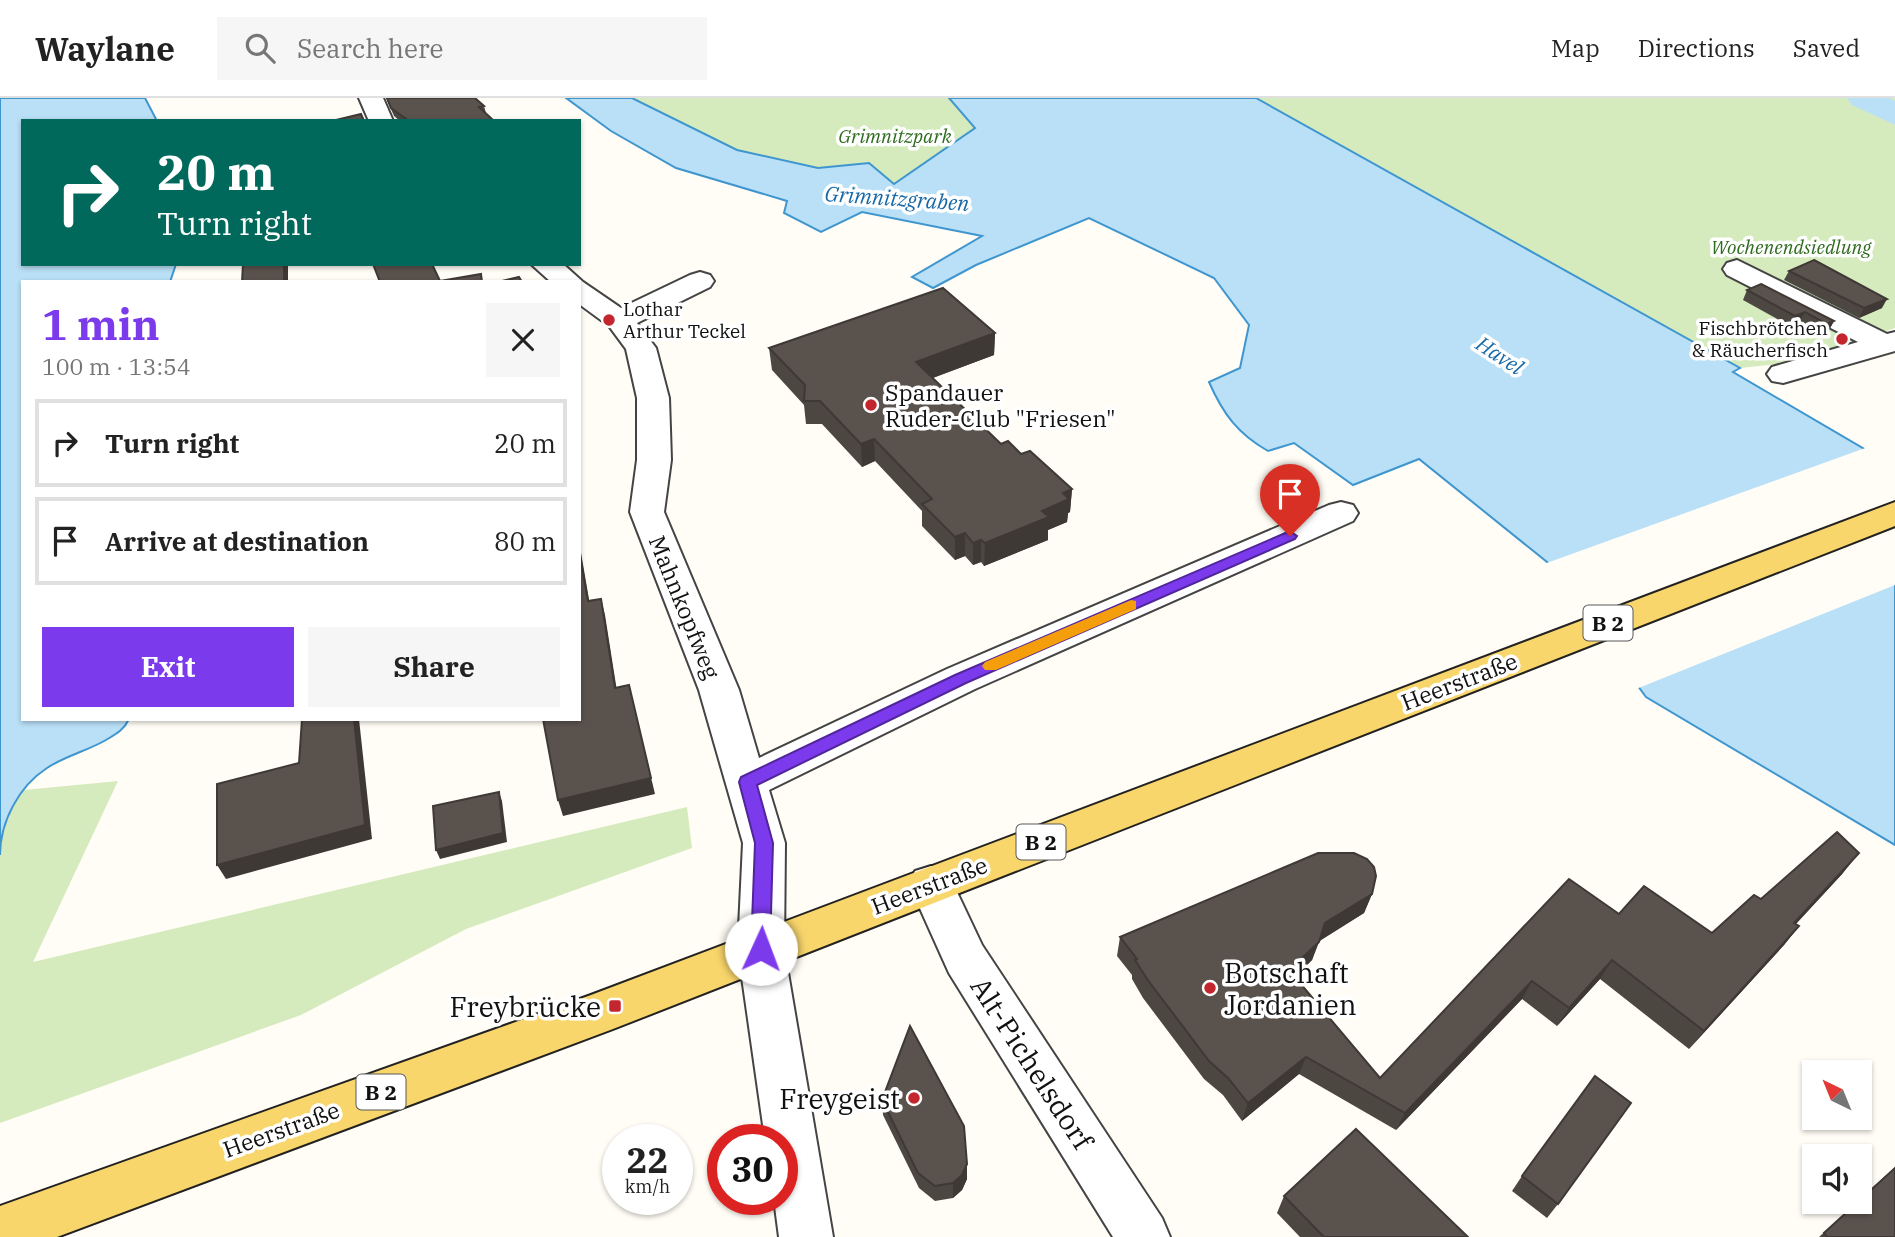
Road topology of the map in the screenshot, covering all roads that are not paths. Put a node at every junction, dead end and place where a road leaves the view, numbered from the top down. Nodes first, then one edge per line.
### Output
1 (371, 98) edge
2 (380, 119) edge
3 (548, 266) edge
4 (1737, 269) dead end
5 (566, 280) edge
6 (700, 281) dead end
7 (581, 291) edge
8 (620, 320) junction
9 (1889, 342) edge
10 (1783, 374) dead end
11 (1341, 513) dead end
12 (1895, 513) edge
13 (747, 782) junction
14 (931, 884) junction
15 (761, 949) junction
16 (0, 1232) edge
17 (801, 1234) edge
18 (1143, 1237) edge

1 - 2 street
3 - 5 street
4 - 9 street
6 - 8 street
7 - 8 street, Mahnkopfweg
8 - 13 street, Mahnkopfweg
9 - 10 street
11 - 13 street
12 - 14 main road, Heerstraße / B 2
13 - 15 street, Mahnkopfweg
14 - 15 main road, Heerstraße / B 2
14 - 18 street, Alt-Pichelsdorf
15 - 16 main road, Heerstraße / B 2
15 - 17 street

